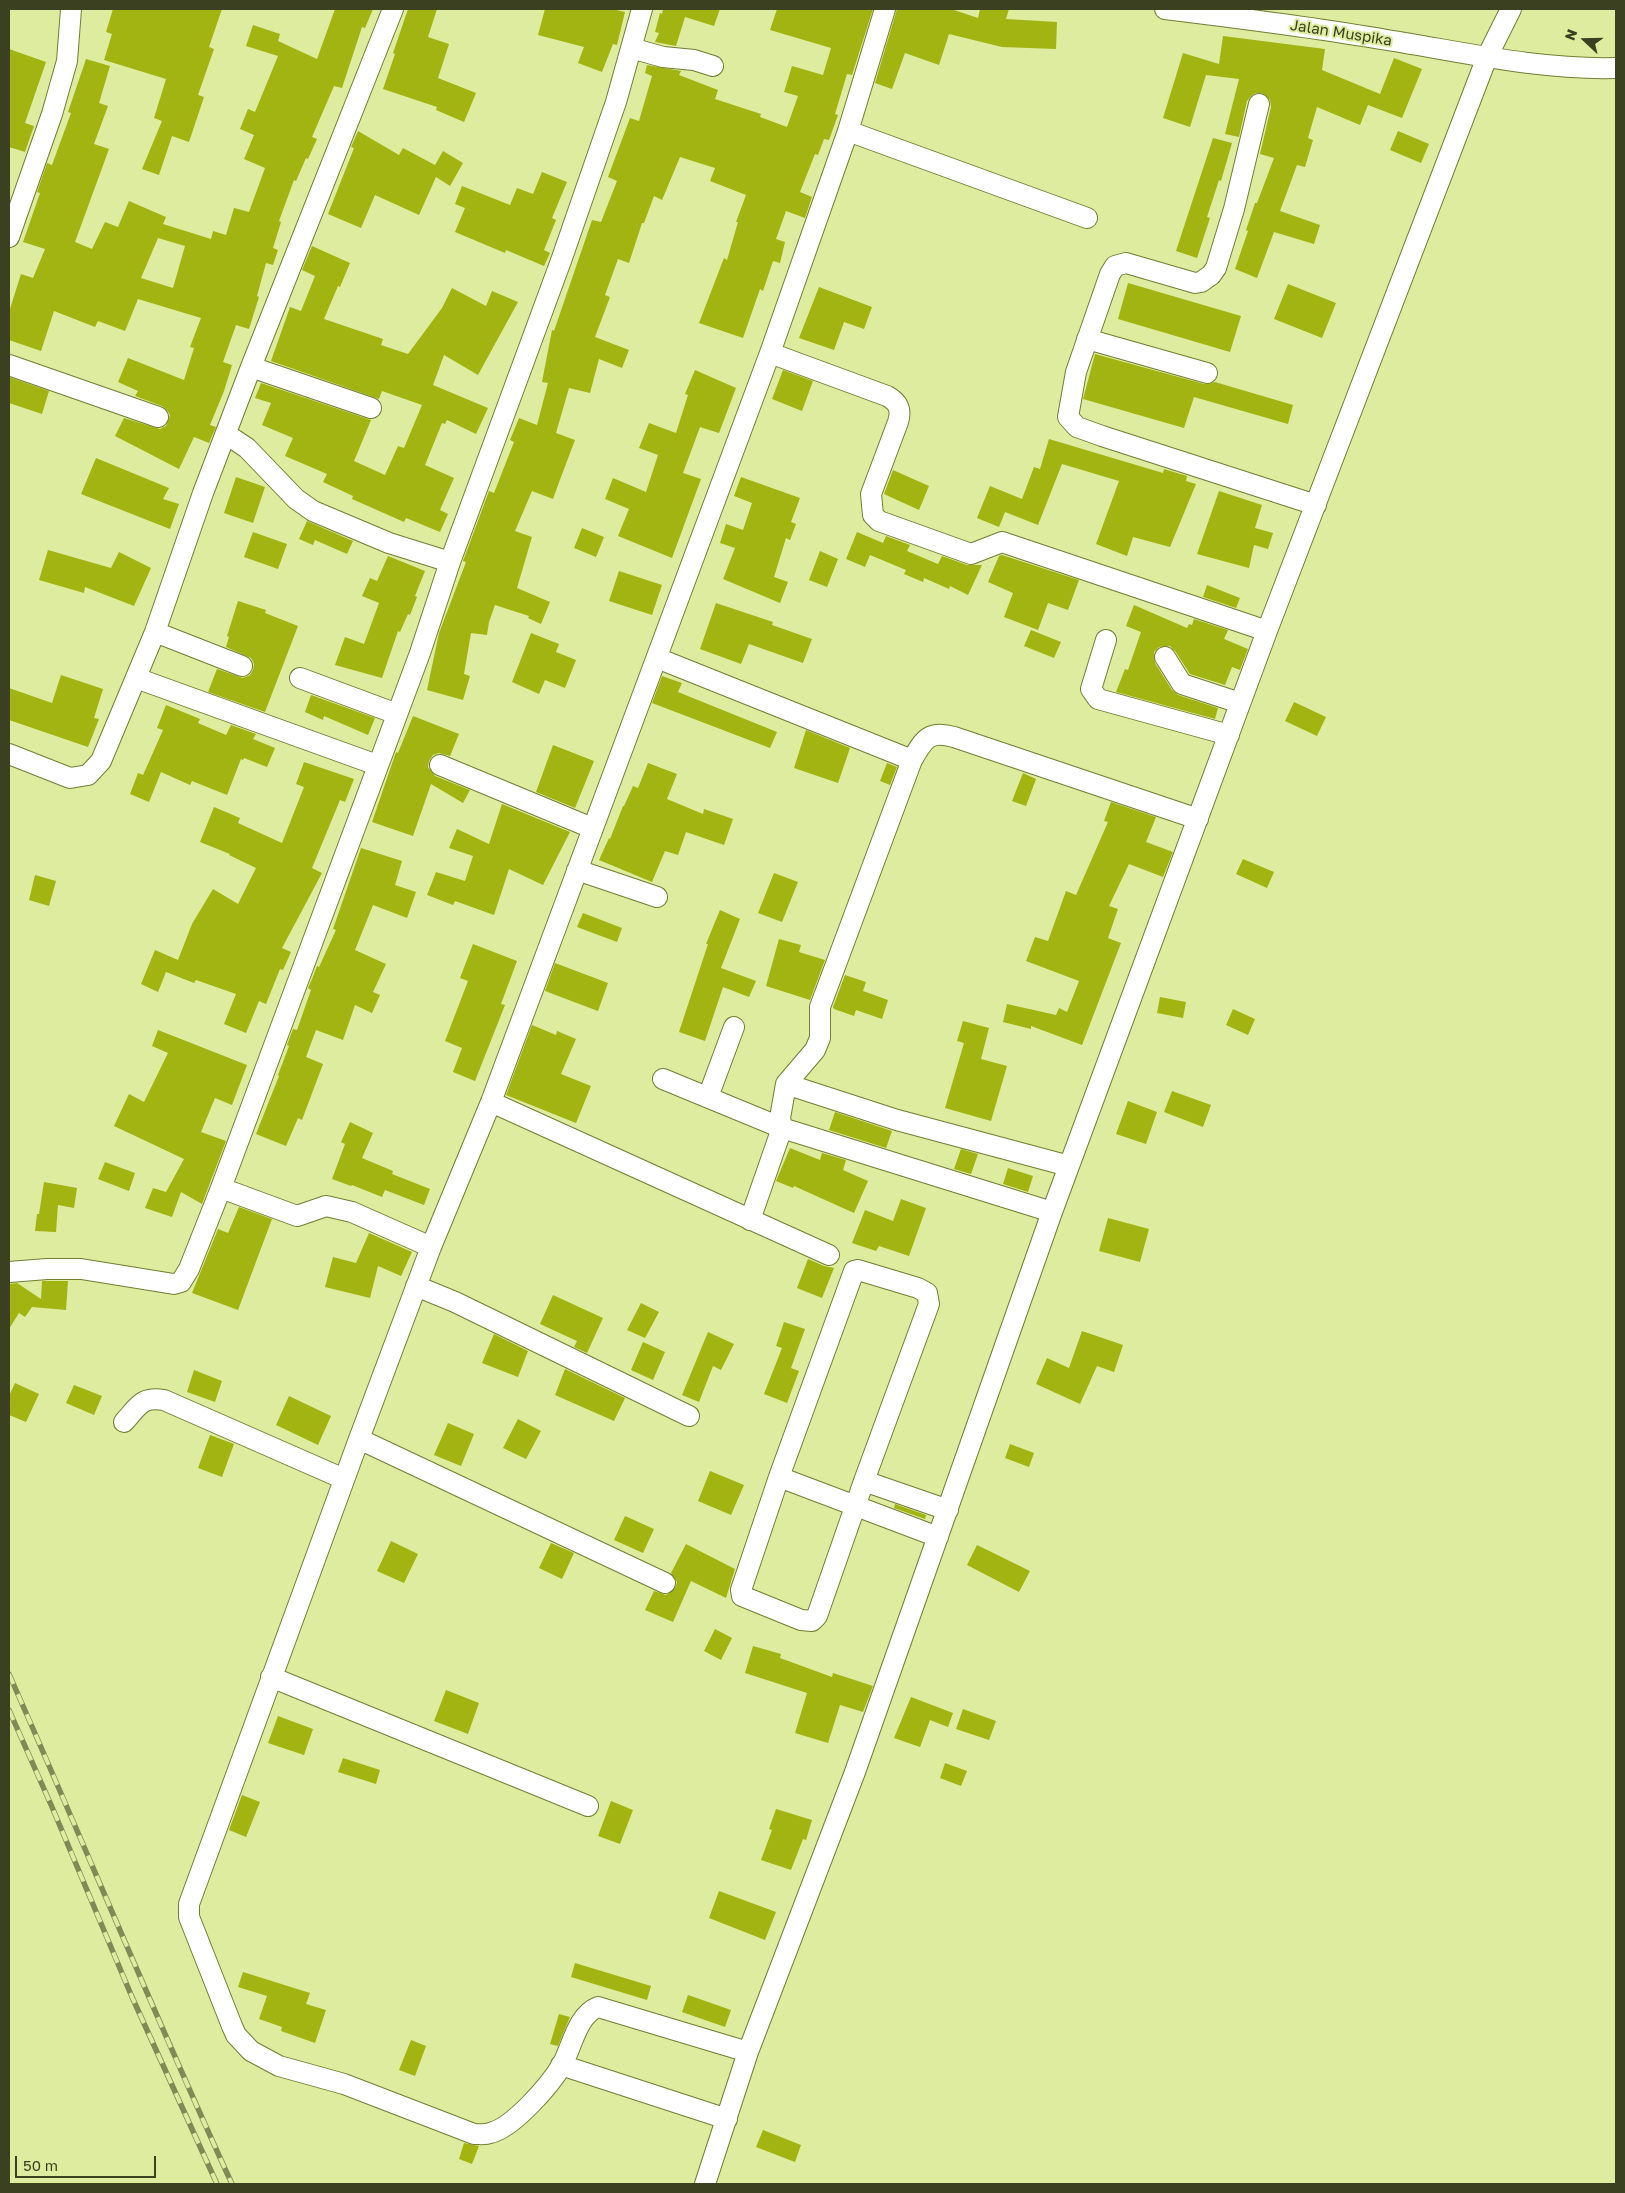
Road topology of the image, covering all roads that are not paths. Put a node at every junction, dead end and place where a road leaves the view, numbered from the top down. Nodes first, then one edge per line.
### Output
1 (71, 9) edge
2 (393, 9) edge
3 (642, 9) edge
4 (885, 9) edge
5 (1165, 9) edge
6 (1510, 9) edge
7 (631, 48) junction
8 (1487, 57) junction
9 (713, 66) dead end
10 (1616, 68) edge
11 (1258, 104) dead end
12 (848, 131) junction
13 (1087, 218) dead end
14 (9, 237) edge
15 (1087, 339) junction
16 (770, 353) junction
17 (9, 365) edge
18 (251, 367) junction
19 (1207, 373) dead end
20 (371, 408) dead end
21 (158, 417) dead end
22 (226, 434) junction
23 (1316, 504) junction
24 (450, 562) junction
25 (1267, 631) junction
26 (155, 632) junction
27 (1106, 640) dead end
28 (656, 658) junction
29 (1165, 658) dead end
30 (242, 666) dead end
31 (136, 678) junction
32 (300, 678) dead end
33 (1240, 703) junction
34 (397, 714) junction
35 (1229, 735) junction
36 (9, 754) edge
37 (912, 760) junction
38 (377, 765) junction
39 (440, 765) dead end
40 (1198, 819) junction
41 (592, 828) junction
42 (577, 870) junction
43 (657, 897) dead end
44 (734, 1027) dead end
45 (663, 1079) dead end
46 (786, 1084) junction
47 (708, 1097) junction
48 (491, 1102) junction
49 (782, 1128) junction
50 (1069, 1166) junction
51 (222, 1188) junction
52 (1052, 1212) junction
53 (750, 1220) junction
54 (431, 1246) junction
55 (829, 1255) dead end
56 (9, 1272) edge
57 (416, 1286) junction
58 (689, 1416) dead end
59 (124, 1422) dead end
60 (359, 1439) junction
61 (779, 1477) junction
62 (344, 1479) junction
63 (864, 1481) junction
64 (855, 1506) junction
65 (948, 1510) junction
66 (938, 1537) junction
67 (665, 1583) dead end
68 (271, 1677) junction
69 (588, 1806) dead end
70 (748, 2052) junction
71 (561, 2065) junction
72 (727, 2119) junction
73 (705, 2184) edge

1 - 14 street
2 - 18 street
3 - 7 street
4 - 12 street
5 - 8 street, Jalan Muspika
6 - 8 street
7 - 9 street
7 - 24 street
8 - 10 street, Jalan Muspika
8 - 23 street
11 - 15 street
12 - 13 street
12 - 16 street
15 - 19 street
15 - 23 street
16 - 25 street
16 - 28 street
17 - 21 street
18 - 20 street
18 - 22 street
22 - 24 street
22 - 26 street
23 - 25 street
24 - 34 street
25 - 33 street
26 - 30 street
26 - 31 street
27 - 35 street
28 - 37 street
28 - 41 street
29 - 33 street
31 - 36 street
31 - 38 street
32 - 34 street
33 - 35 street
34 - 38 street
35 - 40 street
37 - 40 street
37 - 46 street
38 - 51 street
39 - 41 street
40 - 50 street
41 - 42 street
42 - 43 street
42 - 48 street
44 - 47 street
45 - 47 street
46 - 49 street
46 - 50 street
47 - 49 street
48 - 53 street
48 - 54 street
49 - 52 street
49 - 53 street
50 - 52 street
51 - 54 street
51 - 56 street
52 - 65 street
53 - 55 street
54 - 57 street
57 - 58 street
57 - 60 street
59 - 62 street
60 - 62 street
60 - 67 street
61 - 63 street
61 - 64 street
61 - 64 street
62 - 68 street
63 - 64 street
63 - 65 street
64 - 66 street
65 - 66 street
66 - 70 street
68 - 69 street
68 - 71 street
70 - 71 street
70 - 72 street
71 - 72 street
72 - 73 street

